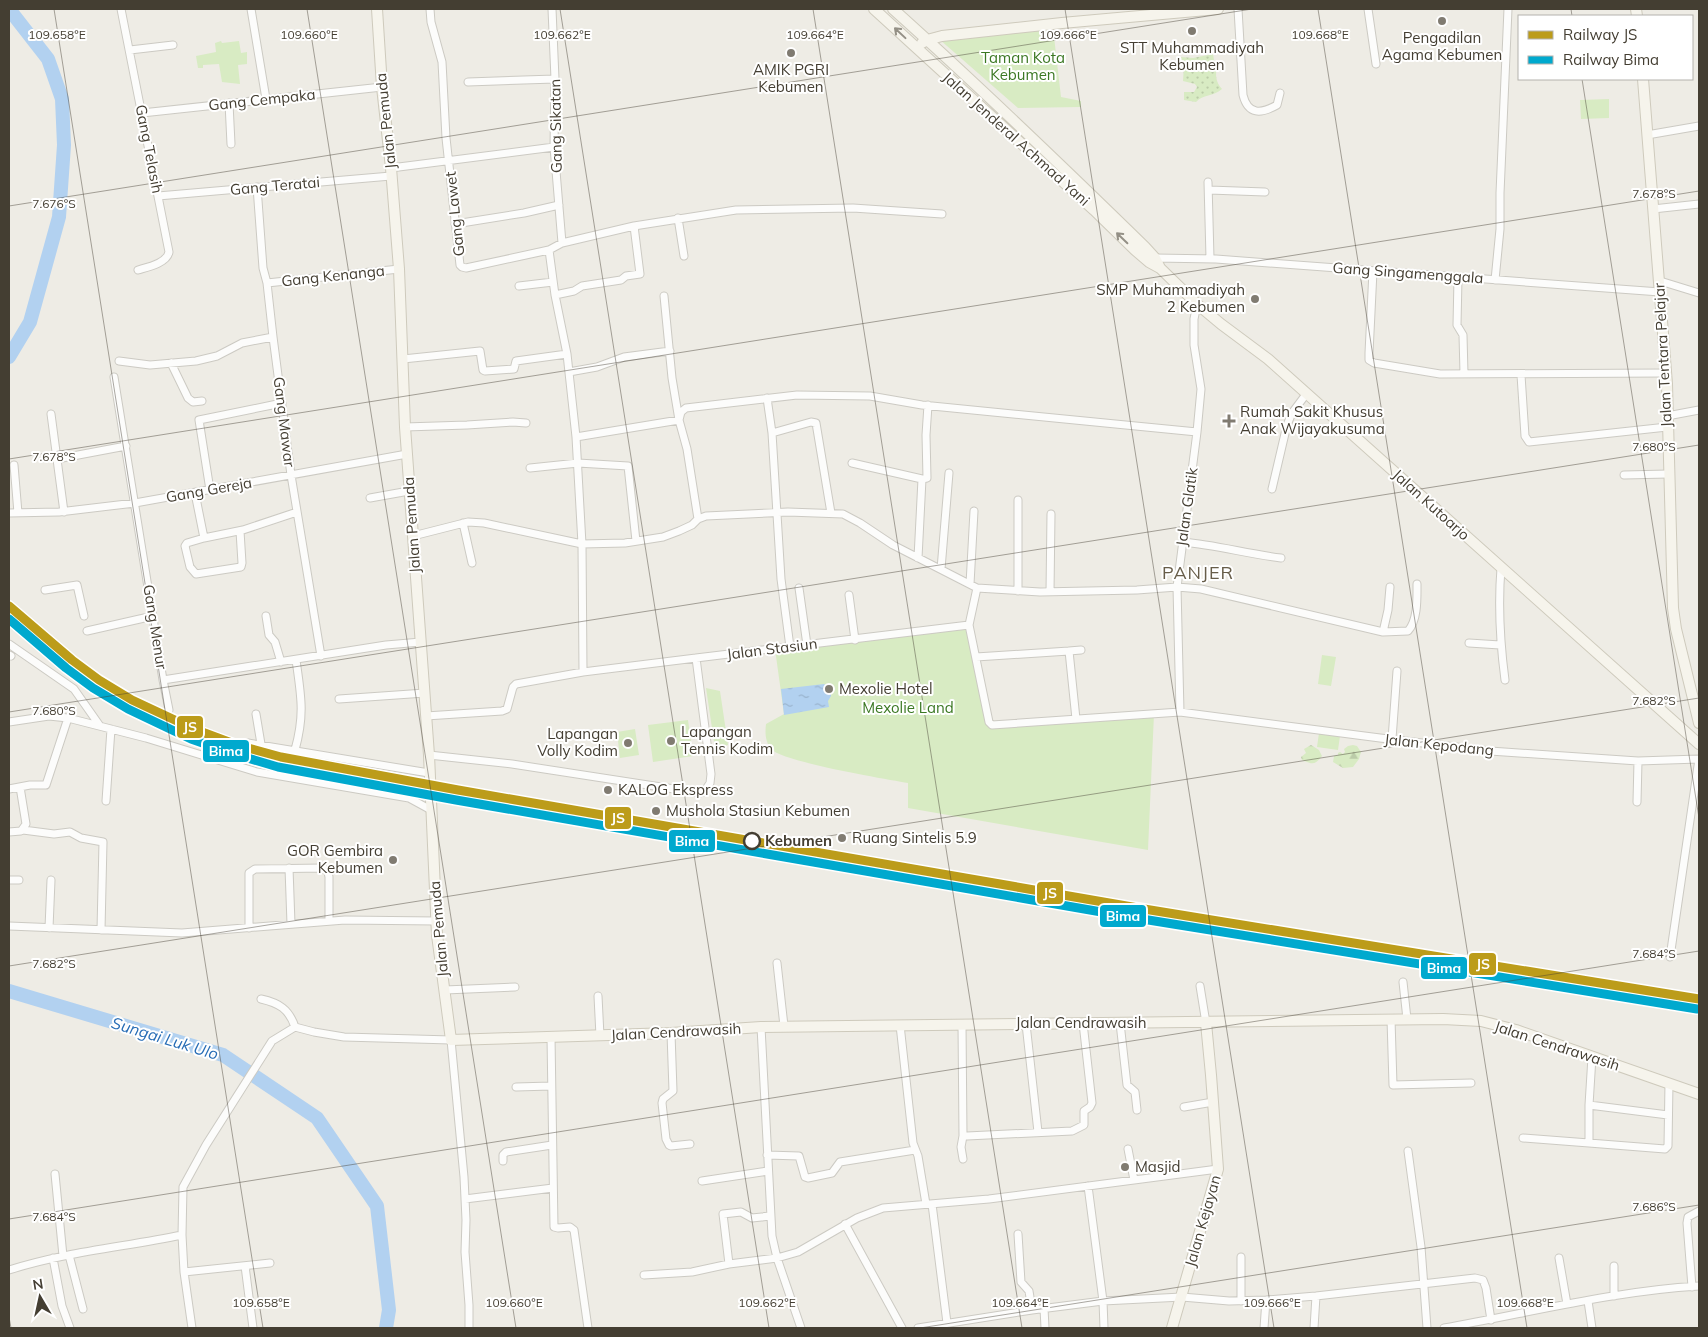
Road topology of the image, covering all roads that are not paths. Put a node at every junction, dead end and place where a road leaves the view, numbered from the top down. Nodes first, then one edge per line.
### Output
1 (121, 9) edge
2 (251, 9) edge
3 (377, 9) edge
4 (430, 9) edge
5 (552, 9) edge
6 (874, 9) edge
7 (893, 9) edge
8 (1218, 9) edge
9 (1238, 9) edge
10 (1368, 9) edge
11 (1508, 9) edge
12 (1177, 10) edge
13 (927, 40) junction
14 (173, 45) dead end
15 (916, 48) junction
16 (130, 50) junction
17 (1376, 64) dead end
18 (555, 79) junction
19 (1643, 80) edge
20 (468, 82) dead end
21 (973, 82) junction
22 (382, 87) junction
23 (963, 90) junction
24 (1280, 94) dead end
25 (266, 99) junction
26 (229, 103) junction
27 (142, 113) junction
28 (1699, 126) edge
29 (1647, 135) junction
30 (231, 144) dead end
31 (554, 147) junction
32 (449, 162) junction
33 (391, 172) junction
34 (1208, 182) dead end
35 (257, 187) junction
36 (1209, 190) junction
37 (1265, 192) dead end
38 (158, 196) junction
39 (1699, 204) edge
40 (559, 205) junction
41 (1653, 209) junction
42 (942, 214) dead end
43 (678, 218) junction
44 (455, 224) junction
45 (634, 226) junction
46 (562, 243) junction
47 (549, 250) junction
48 (684, 256) dead end
49 (1210, 258) junction
50 (1152, 260) junction
51 (1160, 268) joint
52 (399, 269) junction
53 (138, 270) dead end
54 (1373, 271) junction
55 (1495, 275) junction
56 (1458, 278) junction
57 (553, 282) junction
58 (267, 283) junction
59 (519, 286) dead end
60 (1660, 286) junction
61 (1699, 293) edge
62 (555, 295) junction
63 (664, 296) dead end
64 (1197, 304) junction
65 (273, 337) junction
66 (670, 351) junction
67 (567, 354) junction
68 (402, 359) junction
69 (119, 361) dead end
70 (172, 363) junction
71 (569, 372) junction
72 (1666, 373) junction
73 (1464, 374) junction
74 (1521, 375) junction
75 (114, 377) dead end
76 (1307, 394) junction
77 (767, 398) junction
78 (202, 401) dead end
79 (282, 403) junction
80 (928, 405) junction
81 (1699, 410) edge
82 (51, 414) dead end
83 (1667, 416) junction
84 (679, 420) junction
85 (526, 423) dead end
86 (405, 427) junction
87 (1667, 427) junction
88 (772, 432) junction
89 (1197, 432) junction
90 (576, 437) junction
91 (126, 446) junction
92 (407, 454) junction
93 (57, 459) junction
94 (578, 463) junction
95 (852, 463) dead end
96 (14, 465) dead end
97 (530, 468) dead end
98 (949, 473) dead end
99 (1668, 474) junction
100 (291, 475) junction
101 (1624, 476) dead end
102 (922, 479) junction
103 (1272, 489) dead end
104 (210, 490) junction
105 (409, 491) junction
106 (195, 492) junction
107 (370, 498) dead end
108 (1018, 500) dead end
109 (135, 504) junction
110 (974, 511) dead end
111 (64, 512) junction
112 (297, 512) junction
113 (777, 512) junction
114 (9, 513) edge
115 (18, 513) junction
116 (831, 513) junction
117 (1052, 514) dead end
118 (698, 519) junction
119 (463, 523) junction
120 (240, 531) junction
121 (413, 536) junction
122 (204, 538) junction
123 (636, 541) junction
124 (1183, 542) junction
125 (582, 544) junction
126 (918, 558) junction
127 (1281, 558) dead end
128 (472, 564) dead end
129 (1501, 568) junction
130 (941, 569) junction
131 (1417, 584) dead end
132 (974, 586) junction
133 (1177, 587) junction
134 (1390, 587) dead end
135 (799, 588) dead end
136 (44, 590) dead end
137 (1018, 591) junction
138 (1050, 592) junction
139 (849, 595) dead end
140 (84, 616) dead end
141 (153, 616) junction
142 (266, 616) dead end
143 (968, 625) junction
144 (87, 631) dead end
145 (1383, 632) junction
146 (855, 640) junction
147 (420, 642) junction
148 (1469, 643) dead end
149 (9, 644) edge
150 (807, 645) junction
151 (1500, 645) junction
152 (790, 647) junction
153 (1081, 650) dead end
154 (1069, 651) junction
155 (321, 656) junction
156 (976, 657) junction
157 (696, 658) junction
158 (296, 660) junction
159 (281, 662) junction
160 (1397, 670) dead end
161 (583, 672) junction
162 (164, 680) junction
163 (1505, 680) dead end
164 (425, 693) junction
165 (339, 699) dead end
166 (169, 710) dead end
167 (1180, 712) junction
168 (256, 714) dead end
169 (426, 716) junction
170 (68, 718) junction
171 (1076, 719) junction
172 (1698, 721) edge
173 (9, 722) edge
174 (100, 726) junction
175 (111, 729) junction
176 (1690, 736) junction
177 (1392, 739) junction
178 (248, 743) dead end
179 (261, 744) junction
180 (1699, 744) edge
181 (295, 750) junction
182 (429, 755) junction
183 (1699, 759) edge
184 (1638, 761) junction
185 (429, 773) junction
186 (20, 787) junction
187 (9, 789) edge
188 (106, 801) dead end
189 (1636, 802) dead end
190 (431, 810) junction
191 (23, 830) junction
192 (9, 832) edge
193 (289, 868) junction
194 (9, 880) edge
195 (19, 880) dead end
196 (51, 880) dead end
197 (329, 921) junction
198 (436, 921) junction
199 (291, 924) junction
200 (9, 926) edge
201 (49, 928) junction
202 (249, 928) junction
203 (101, 930) junction
204 (1670, 957) dead end
205 (777, 963) dead end
206 (1403, 982) dead end
207 (1200, 986) dead end
208 (515, 987) dead end
209 (445, 990) junction
210 (598, 996) dead end
211 (261, 999) dead end
212 (1391, 1019) junction
213 (1407, 1019) junction
214 (1083, 1023) junction
215 (1120, 1023) junction
216 (1206, 1023) junction
217 (962, 1024) junction
218 (1026, 1024) junction
219 (900, 1025) junction
220 (784, 1026) junction
221 (761, 1027) junction
222 (295, 1028) junction
223 (671, 1034) junction
224 (600, 1036) junction
225 (551, 1037) junction
226 (451, 1040) junction
227 (1592, 1057) junction
228 (1471, 1082) dead end
229 (1670, 1083) junction
230 (516, 1086) dead end
231 (551, 1086) junction
232 (1699, 1094) edge
233 (1213, 1102) junction
234 (1589, 1105) junction
235 (1184, 1107) dead end
236 (1137, 1110) dead end
237 (1668, 1115) junction
238 (1038, 1132) junction
239 (963, 1136) junction
240 (1523, 1138) dead end
241 (690, 1144) dead end
242 (1589, 1144) junction
243 (552, 1145) junction
244 (1128, 1148) dead end
245 (915, 1150) junction
246 (1408, 1151) dead end
247 (767, 1155) junction
248 (962, 1159) dead end
249 (503, 1161) dead end
250 (1218, 1169) junction
251 (768, 1171) junction
252 (55, 1174) dead end
253 (1134, 1180) junction
254 (702, 1181) dead end
255 (1088, 1186) junction
256 (553, 1188) junction
257 (465, 1200) junction
258 (929, 1204) junction
259 (1699, 1211) edge
260 (770, 1216) junction
261 (845, 1224) junction
262 (1018, 1234) dead end
263 (182, 1235) junction
264 (66, 1255) junction
265 (1241, 1257) dead end
266 (53, 1258) junction
267 (776, 1258) junction
268 (1558, 1258) dead end
269 (270, 1263) dead end
270 (729, 1264) junction
271 (245, 1266) junction
272 (1614, 1266) dead end
273 (9, 1270) edge
274 (184, 1272) junction
275 (644, 1275) dead end
276 (1424, 1283) junction
277 (1696, 1287) edge
278 (1316, 1296) junction
279 (1614, 1296) junction
280 (1182, 1297) junction
281 (1266, 1300) junction
282 (1103, 1301) junction
283 (1241, 1301) junction
284 (1588, 1301) junction
285 (1567, 1304) junction
286 (83, 1308) dead end
287 (1044, 1308) junction
288 (1032, 1310) junction
289 (1491, 1320) junction
290 (947, 1323) junction
291 (70, 1328) edge
292 (192, 1328) edge
293 (253, 1328) edge
294 (469, 1328) edge
295 (588, 1328) edge
296 (801, 1328) edge
297 (902, 1328) edge
298 (918, 1328) edge
299 (1046, 1328) edge
300 (1104, 1328) edge
301 (1172, 1328) edge
302 (1264, 1328) edge
303 (1314, 1328) edge
304 (1427, 1328) edge
305 (1444, 1328) edge
306 (1592, 1328) edge

1 - 16 street, Gang Telasih
2 - 25 street
3 - 22 main road, Jalan Pemuda
4 - 32 street, Gang Lawet
5 - 18 street, Gang Sikatan
15 -> 6 main road, Jalan Jenderal Achmad Yani
7 - 13 main road
8 - 12 main road
9 - 24 street
10 - 17 street
11 - 55 street
12 - 13 main road
13 - 15 main road
13 - 21 main road
14 - 16 street
15 - 23 main road, Jalan Jenderal Achmad Yani
16 - 27 street, Gang Telasih
18 - 20 street
18 - 31 street, Gang Sikatan
19 - 29 main road, Jalan Tentara Pelajar
21 - 23 main road
21 - 50 main road
22 - 25 street, Gang Cempaka
22 - 33 main road, Jalan Pemuda
50 -> 23 main road, Jalan Jenderal Achmad Yani
25 - 26 street, Gang Cempaka
26 - 27 street, Gang Cempaka
26 - 30 street
27 - 38 street, Gang Telasih
28 - 29 street
29 - 41 main road, Jalan Tentara Pelajar
31 - 32 street, Gang Teratai
31 - 40 street, Gang Sikatan
32 - 33 street, Gang Teratai
32 - 44 street, Gang Lawet
33 - 35 street, Gang Teratai
33 - 52 main road, Jalan Pemuda
34 - 36 street
35 - 38 street, Gang Teratai
35 - 58 street, Gang Mawar
36 - 37 street
36 - 49 street
38 - 53 street, Gang Telasih
39 - 41 street
40 - 44 street
40 - 46 street, Gang Sikatan
41 - 60 main road, Jalan Tentara Pelajar
42 - 43 street
43 - 45 street
43 - 48 street
44 - 47 street, Gang Lawet
45 - 46 street
45 - 62 street
46 - 47 street
47 - 57 street
49 - 50 street, Gang Singamenggala
49 - 54 street, Gang Singamenggala
50 - 51 main road, Jalan Jenderal Achmad Yani
51 - 64 main road, Jalan Kutoarjo
52 - 58 street, Gang Kenanga
52 - 68 main road, Jalan Pemuda
54 - 56 street, Gang Singamenggala
54 - 73 street
55 - 56 street, Gang Singamenggala
55 - 60 street, Gang Singamenggala
56 - 73 street
57 - 59 street
57 - 62 street
58 - 65 street, Gang Mawar
60 - 61 street, Gang Singamenggala
60 - 72 main road, Jalan Tentara Pelajar
62 - 67 street
63 - 66 street
64 - 76 main road, Jalan Kutoarjo
64 - 89 street, Jalan Glatik
65 - 70 street
65 - 79 street, Gang Mawar
66 - 71 street
66 - 84 street
67 - 68 street
67 - 71 street
68 - 86 main road, Jalan Pemuda
69 - 70 street
70 - 78 street
71 - 90 street
72 - 74 street
72 - 83 main road, Jalan Tentara Pelajar
73 - 74 street
74 - 87 street
75 - 91 street, Gang Menur
76 - 103 street
76 - 129 main road, Jalan Kutoarjo
77 - 80 street
77 - 84 street
77 - 88 street
79 - 100 street, Gang Mawar
79 - 104 street
80 - 89 street
80 - 102 street
81 - 83 street
82 - 93 street
83 - 87 main road, Jalan Tentara Pelajar
84 - 90 street
84 - 118 street
85 - 86 street
86 - 92 main road, Jalan Pemuda
87 - 99 main road, Jalan Tentara Pelajar
88 - 113 street
88 - 116 street
89 - 124 street, Jalan Glatik
90 - 94 street
91 - 93 street
91 - 109 street, Gang Menur
92 - 100 street, Gang Gereja
92 - 105 main road, Jalan Pemuda
93 - 111 street
94 - 97 street
94 - 123 street
94 - 125 street
95 - 102 street
96 - 115 street
98 - 130 street
99 - 101 street
99 - 172 main road, Jalan Tentara Pelajar
100 - 104 street, Gang Gereja
100 - 112 street, Gang Mawar
102 - 126 street
104 - 106 street, Gang Gereja
105 - 107 street
105 - 121 main road, Jalan Pemuda
106 - 109 street, Gang Gereja
106 - 122 street
108 - 137 street
109 - 111 street, Gang Gereja
109 - 141 street, Gang Menur
110 - 132 street
111 - 115 street, Gang Gereja
112 - 120 street
112 - 155 street, Gang Mawar
113 - 116 street
113 - 118 street
113 - 152 street
114 - 115 street, Gang Gereja
116 - 126 street
117 - 138 street
118 - 123 street
119 - 121 street
119 - 125 street
119 - 128 street
120 - 122 street
120 - 122 street
121 - 147 main road, Jalan Pemuda
123 - 125 street
124 - 127 street
124 - 133 street, Jalan Glatik
125 - 161 street
126 - 130 street
129 - 151 street
129 - 176 main road, Jalan Kutoarjo
130 - 132 street
131 - 145 street
132 - 137 street
132 - 143 street
133 - 138 street
133 - 145 street
133 - 167 street, Jalan Glatik
134 - 145 street
135 - 150 street
136 - 140 street
137 - 138 street
139 - 146 street
141 - 144 street
141 - 162 street, Gang Menur
142 - 159 street
143 - 146 street, Jalan Stasiun
143 - 156 street
146 - 150 street, Jalan Stasiun
147 - 155 street, Gang Menur
147 - 164 main road, Jalan Pemuda
148 - 151 street
149 - 174 street
150 - 152 street, Jalan Stasiun
151 - 163 street
152 - 157 street, Jalan Stasiun
153 - 154 street
154 - 156 street
154 - 171 street
155 - 158 street, Gang Menur
156 - 171 street
157 - 161 street, Jalan Stasiun
157 - 182 street
158 - 159 street, Gang Menur
158 - 181 street
159 - 162 street, Gang Menur
160 - 177 street
161 - 169 street, Jalan Stasiun
162 - 166 street
164 - 165 street
164 - 169 main road, Jalan Pemuda
167 - 171 street
167 - 177 street, Jalan Kepodang
168 - 179 street
169 - 182 main road, Jalan Pemuda
170 - 173 street
170 - 174 street
170 - 186 street
172 - 176 main road
174 - 175 street
175 - 188 street
175 - 190 street
176 - 180 main road, Jalan Kutoarjo
177 - 184 street, Jalan Kepodang
178 - 179 street
179 - 181 street
181 - 185 street
182 - 185 main road, Jalan Pemuda
183 - 184 street, Jalan Kepodang
183 - 204 street
184 - 189 street
185 - 190 main road, Jalan Pemuda
186 - 187 street
186 - 191 street
190 - 198 main road, Jalan Pemuda
191 - 192 street
191 - 203 street
193 - 197 street
193 - 199 street
193 - 202 street
194 - 195 street
196 - 201 street
197 - 198 street
197 - 199 street
198 - 209 main road, Jalan Pemuda
199 - 202 street
200 - 201 street
201 - 203 street
202 - 203 street
205 - 220 street
206 - 213 street
207 - 216 street
208 - 209 street
209 - 226 main road, Jalan Pemuda
210 - 224 street
211 - 222 street
212 - 213 main road, Jalan Cendrawasih
212 - 216 main road, Jalan Cendrawasih
212 - 228 street
213 - 227 main road, Jalan Cendrawasih
214 - 215 main road, Jalan Cendrawasih
214 - 218 main road, Jalan Cendrawasih
214 - 238 street
215 - 216 main road, Jalan Cendrawasih
215 - 236 street
216 - 233 main road, Jalan Kejayan
217 - 218 main road, Jalan Cendrawasih
217 - 219 main road, Jalan Cendrawasih
217 - 239 street
218 - 238 street
219 - 220 main road, Jalan Cendrawasih
219 - 245 street
220 - 221 main road, Jalan Cendrawasih
221 - 223 main road, Jalan Cendrawasih
221 - 247 street
222 - 226 street
222 - 263 street
223 - 224 main road, Jalan Cendrawasih
223 - 241 street
224 - 225 main road, Jalan Cendrawasih
225 - 226 main road, Jalan Cendrawasih
225 - 231 street
226 - 257 street
227 - 229 main road, Jalan Cendrawasih
227 - 234 street
229 - 232 main road, Jalan Cendrawasih
229 - 237 street
230 - 231 street
231 - 243 street
233 - 235 street
233 - 250 main road, Jalan Kejayan
234 - 237 street
234 - 242 street
237 - 242 street
238 - 239 street
239 - 248 street
240 - 242 street
243 - 249 street
243 - 256 street
244 - 253 street
245 - 247 street
245 - 258 street
246 - 276 street
247 - 251 street
250 - 253 street
250 - 280 main road, Jalan Kejayan
251 - 254 street
251 - 260 street
252 - 264 street
253 - 255 street
255 - 258 street
255 - 282 street
256 - 257 street
256 - 295 street
257 - 294 street
258 - 261 street
258 - 290 street
259 - 277 street
260 - 267 street
260 - 270 street
261 - 267 street
261 - 297 street
262 - 288 street
263 - 264 street
263 - 274 street
264 - 266 street
264 - 286 street
265 - 283 street
266 - 273 street
266 - 291 street
267 - 270 street
267 - 296 street
268 - 285 street
269 - 271 street
270 - 275 street
271 - 274 street
271 - 293 street
272 - 279 street
274 - 292 street
276 - 278 street
276 - 289 street
276 - 304 street
277 - 279 street
278 - 281 street
278 - 303 street
279 - 284 street
280 - 282 street
280 - 283 street
280 - 301 main road, Jalan Kejayan
281 - 283 street
281 - 302 street
282 - 287 street
282 - 300 street
284 - 285 street
284 - 306 street
285 - 289 street
287 - 288 street
287 - 299 street
288 - 290 street
289 - 305 street
290 - 298 street

